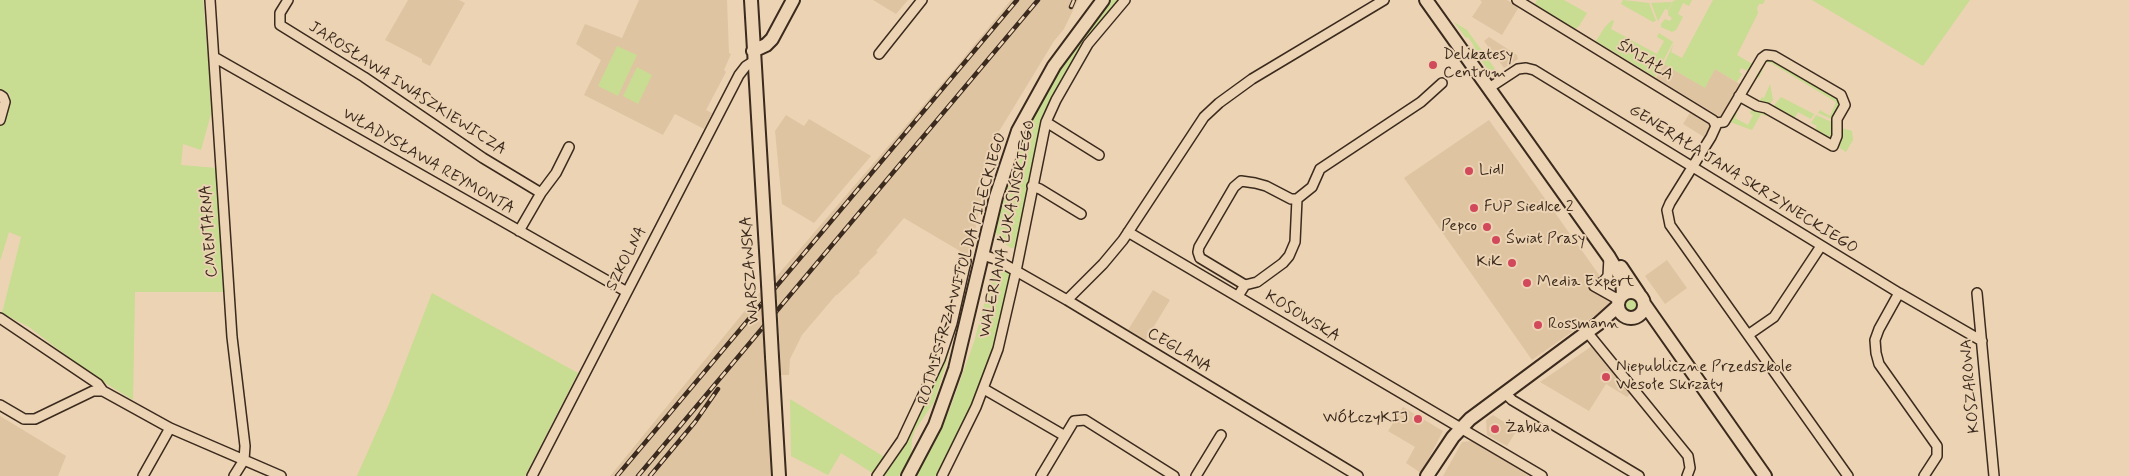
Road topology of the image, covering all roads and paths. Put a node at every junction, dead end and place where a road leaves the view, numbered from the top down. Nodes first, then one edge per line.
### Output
1 (210, 0) edge
2 (288, 0) edge
3 (751, 0) edge
4 (793, 0) edge
5 (922, 0) edge
6 (1103, 0) edge
7 (1125, 0) edge
8 (1384, 0) edge
9 (1426, 0) edge
10 (1517, 0) edge
11 (879, 54) dead end
12 (754, 56) junction
13 (214, 57) junction
14 (1442, 83) dead end
15 (1489, 88) junction
16 (0, 95) edge
17 (1739, 96) junction
18 (0, 120) edge
19 (1046, 122) junction
20 (1716, 124) junction
21 (569, 147) dead end
22 (1099, 155) dead end
23 (1693, 166) junction
24 (1032, 186) junction
25 (541, 193) junction
26 (1297, 199) junction
27 (1081, 214) dead end
28 (1588, 225) junction
29 (519, 231) junction
30 (1128, 232) junction
31 (1821, 246) junction
32 (983, 255) junction
33 (1609, 257) junction
34 (966, 261) dead end
35 (1016, 271) junction
36 (1245, 285) junction
37 (627, 292) junction
38 (1899, 293) junction
39 (1978, 293) dead end
40 (1238, 296) junction
41 (1642, 299) junction
42 (1067, 300) junction
43 (1620, 300) junction
44 (0, 318) edge
45 (1630, 319) junction
46 (1585, 333) junction
47 (1748, 336) junction
48 (1982, 341) junction
49 (1685, 363) junction
50 (984, 389) junction
51 (103, 391) junction
52 (1505, 393) junction
53 (0, 405) edge
54 (170, 428) junction
55 (1461, 428) junction
56 (1221, 435) dead end
57 (1065, 436) junction
58 (244, 460) junction
59 (143, 476) edge
60 (234, 476) edge
61 (281, 476) edge
62 (532, 476) edge
63 (779, 476) edge
64 (877, 476) edge
65 (908, 476) edge
66 (942, 476) edge
67 (1041, 476) edge
68 (1174, 476) edge
69 (1196, 476) edge
70 (1358, 476) edge
71 (1428, 476) edge
72 (1542, 476) edge
73 (1639, 476) edge
74 (1687, 476) edge
75 (1765, 476) edge
76 (1848, 476) edge
77 (1924, 476) edge
78 (1994, 476) edge

1 - 13 street, CMENTARNA
2 - 25 street, JAROSŁAWA IWASZKIEWICZA
3 - 12 main road, WARSZAWSKA
4 - 12 main road
5 - 11 street
6 - 32 main road, ROTMISTRZA WITOLDA PILECKIEGO
7 - 19 street, WALERIANA ŁUKASIŃSKIEGO
8 - 30 street
9 - 15 main road
10 - 20 street, ŚMIAŁA
12 - 37 street, SZKOLNA
12 - 63 main road, WARSZAWSKA, bridge
13 - 29 street, WŁADYSŁAWA REYMONTA
13 - 58 street, CMENTARNA
14 - 26 street
15 - 23 street, GENERAŁA JANA SKRZYNECKIEGO
15 - 28 main road
16 - 18 street
17 - 17 street
17 - 20 street
19 - 22 street
19 - 24 street, WALERIANA ŁUKASIŃSKIEGO
20 - 23 street
21 - 25 street
23 - 31 street, GENERAŁA JANA SKRZYNECKIEGO
23 - 47 street
24 - 27 street
24 - 35 street, WALERIANA ŁUKASIŃSKIEGO
25 - 29 street
26 - 36 street
26 - 36 street
28 - 33 main road
28 - 41 main road
29 - 37 street, WŁADYSŁAWA REYMONTA
30 - 40 street, KOSOWSKA
30 - 42 street
31 - 38 street, GENERAŁA JANA SKRZYNECKIEGO
31 - 47 street
32 - 35 street, CEGLANA
32 - 65 main road, ROTMISTRZA WITOLDA PILECKIEGO
33 - 43 main road
33 - 43 street
34 - 64 street
35 - 42 street, CEGLANA
35 - 50 street, WALERIANA ŁUKASIŃSKIEGO
36 - 40 street
37 - 62 street, SZKOLNA
38 - 48 street, GENERAŁA JANA SKRZYNECKIEGO
38 - 77 street
39 - 48 street, KOSZAROWA
40 - 55 street, KOSOWSKA
41 - 43 main road
41 - 45 main road
41 - 49 main road
42 - 70 street, CEGLANA
43 - 45 main road
43 - 46 main road
44 - 51 street
45 - 46 main road
45 - 49 main road
46 - 52 main road
46 - 74 street
47 - 76 street
48 - 78 street, KOSZAROWA
49 - 75 main road
50 - 57 street
50 - 66 street, WALERIANA ŁUKASIŃSKIEGO
51 - 53 street
51 - 54 street
52 - 55 main road
52 - 73 street
54 - 58 street
54 - 59 street
55 - 71 main road
55 - 72 street, KOSOWSKA
56 - 69 street
57 - 67 street
57 - 68 street
58 - 60 street
58 - 61 street

